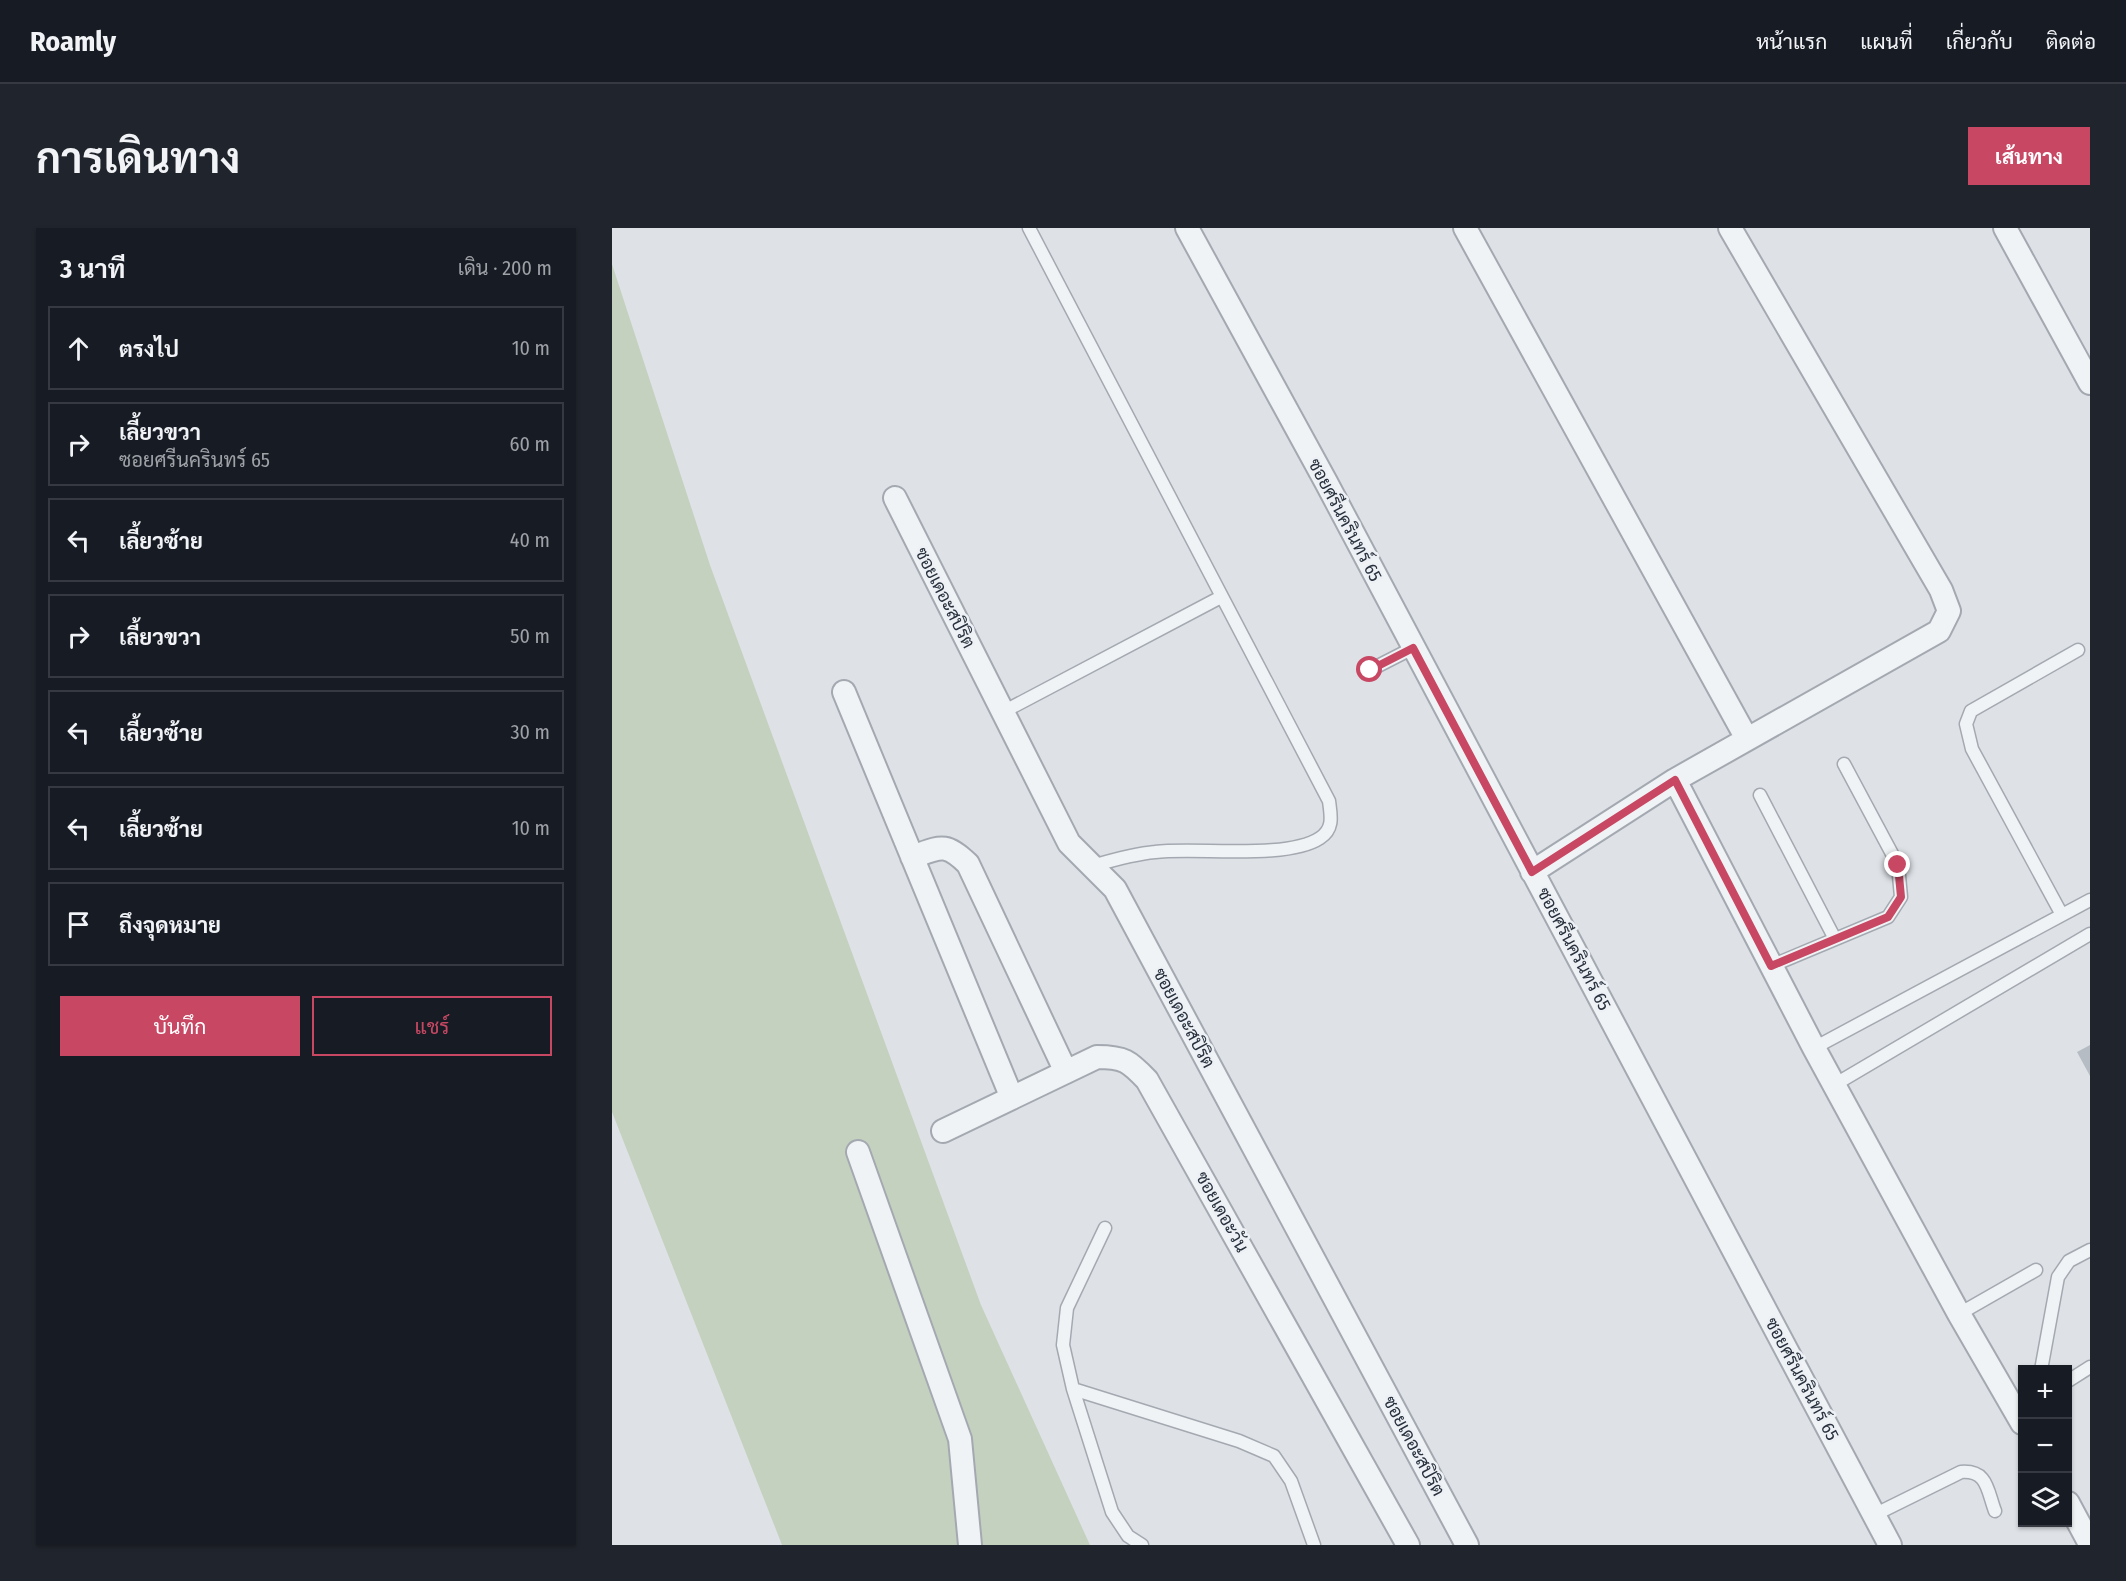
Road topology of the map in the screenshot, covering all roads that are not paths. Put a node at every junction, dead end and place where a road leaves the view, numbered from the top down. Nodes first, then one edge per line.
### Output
1 (1029, 228) edge
2 (1187, 228) edge
3 (1465, 228) edge
4 (1730, 228) edge
5 (2005, 228) edge
6 (2090, 383) edge
7 (895, 498) dead end
8 (1221, 597) junction
9 (1413, 648) junction
10 (2078, 650) dead end
11 (1370, 670) dead end
12 (844, 692) dead end
13 (1003, 712) junction
14 (1747, 739) junction
15 (1844, 765) dead end
16 (1675, 780) junction
17 (1760, 795) dead end
18 (912, 857) junction
19 (1092, 866) junction
20 (1532, 872) junction
21 (2090, 900) edge
22 (2062, 915) junction
23 (2090, 934) edge
24 (1835, 939) junction
25 (1771, 966) junction
26 (1814, 1048) junction
27 (1066, 1072) junction
28 (1834, 1085) junction
29 (1012, 1098) junction
30 (943, 1131) dead end
31 (858, 1152) dead end
32 (1105, 1228) dead end
33 (2090, 1250) edge
34 (2036, 1270) dead end
35 (1959, 1314) junction
36 (2042, 1365) edge
37 (2090, 1367) edge
38 (2072, 1378) edge
39 (1073, 1389) junction
40 (2018, 1411) edge
41 (1995, 1511) dead end
42 (2072, 1512) edge
43 (1874, 1515) junction
44 (2090, 1544) edge
45 (970, 1545) edge
46 (1142, 1545) edge
47 (1314, 1545) edge
48 (1408, 1545) edge
49 (1467, 1545) edge
50 (1890, 1545) edge

1 - 8 lane
2 - 9 street, ซอยศรีนครินทร์ 65
3 - 14 street
4 - 14 street
5 - 6 street
7 - 13 street, ซอยเดอะสปิริต
8 - 13 lane
8 - 19 lane
9 - 11 lane
9 - 20 street, ซอยศรีนครินทร์ 65
10 - 22 lane
12 - 18 street
13 - 19 street, ซอยเดอะสปิริต
14 - 16 street
15 - 24 lane
16 - 20 street
16 - 25 street
17 - 24 lane
18 - 27 street
18 - 29 street
19 - 49 street, ซอยเดอะสปิริต
20 - 43 street, ซอยศรีนครินทร์ 65
21 - 22 lane
22 - 26 lane
23 - 28 lane
24 - 25 lane
25 - 26 street
26 - 28 street
27 - 29 street, ซอยเดอะวัน
27 - 48 street, ซอยเดอะวัน
28 - 35 street
29 - 30 street, ซอยเดอะวัน
31 - 45 street
32 - 39 lane
33 - 36 lane
34 - 35 lane
35 - 40 street
37 - 38 lane
39 - 46 lane
39 - 47 lane
41 - 43 lane
42 - 44 street
43 - 50 street, ซอยศรีนครินทร์ 65

